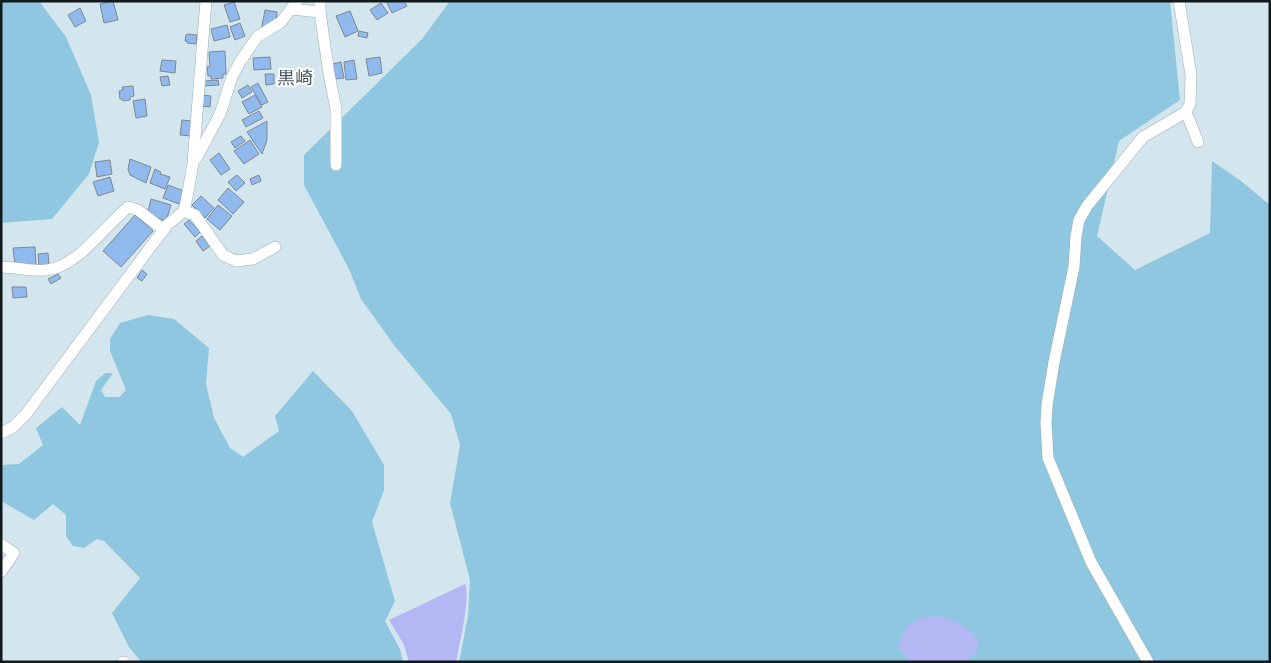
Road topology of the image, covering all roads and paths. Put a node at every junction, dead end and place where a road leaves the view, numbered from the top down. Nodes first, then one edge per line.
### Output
1 (206, 1) edge
2 (1179, 1) edge
3 (294, 5) edge
4 (320, 7) edge
5 (1186, 112) junction
6 (1198, 142) dead end
7 (194, 162) junction
8 (336, 165) dead end
9 (184, 211) junction
10 (164, 230) junction
11 (276, 247) dead end
12 (1, 268) edge
13 (1, 433) edge
14 (1, 544) edge
15 (1, 572) edge
16 (1148, 662) edge

1 - 7 street
2 - 5 street
3 - 4 street
3 - 7 street
4 - 8 street
5 - 6 street
5 - 16 street
7 - 9 street
9 - 10 street
9 - 11 street
10 - 12 street
10 - 13 street
14 - 15 street

